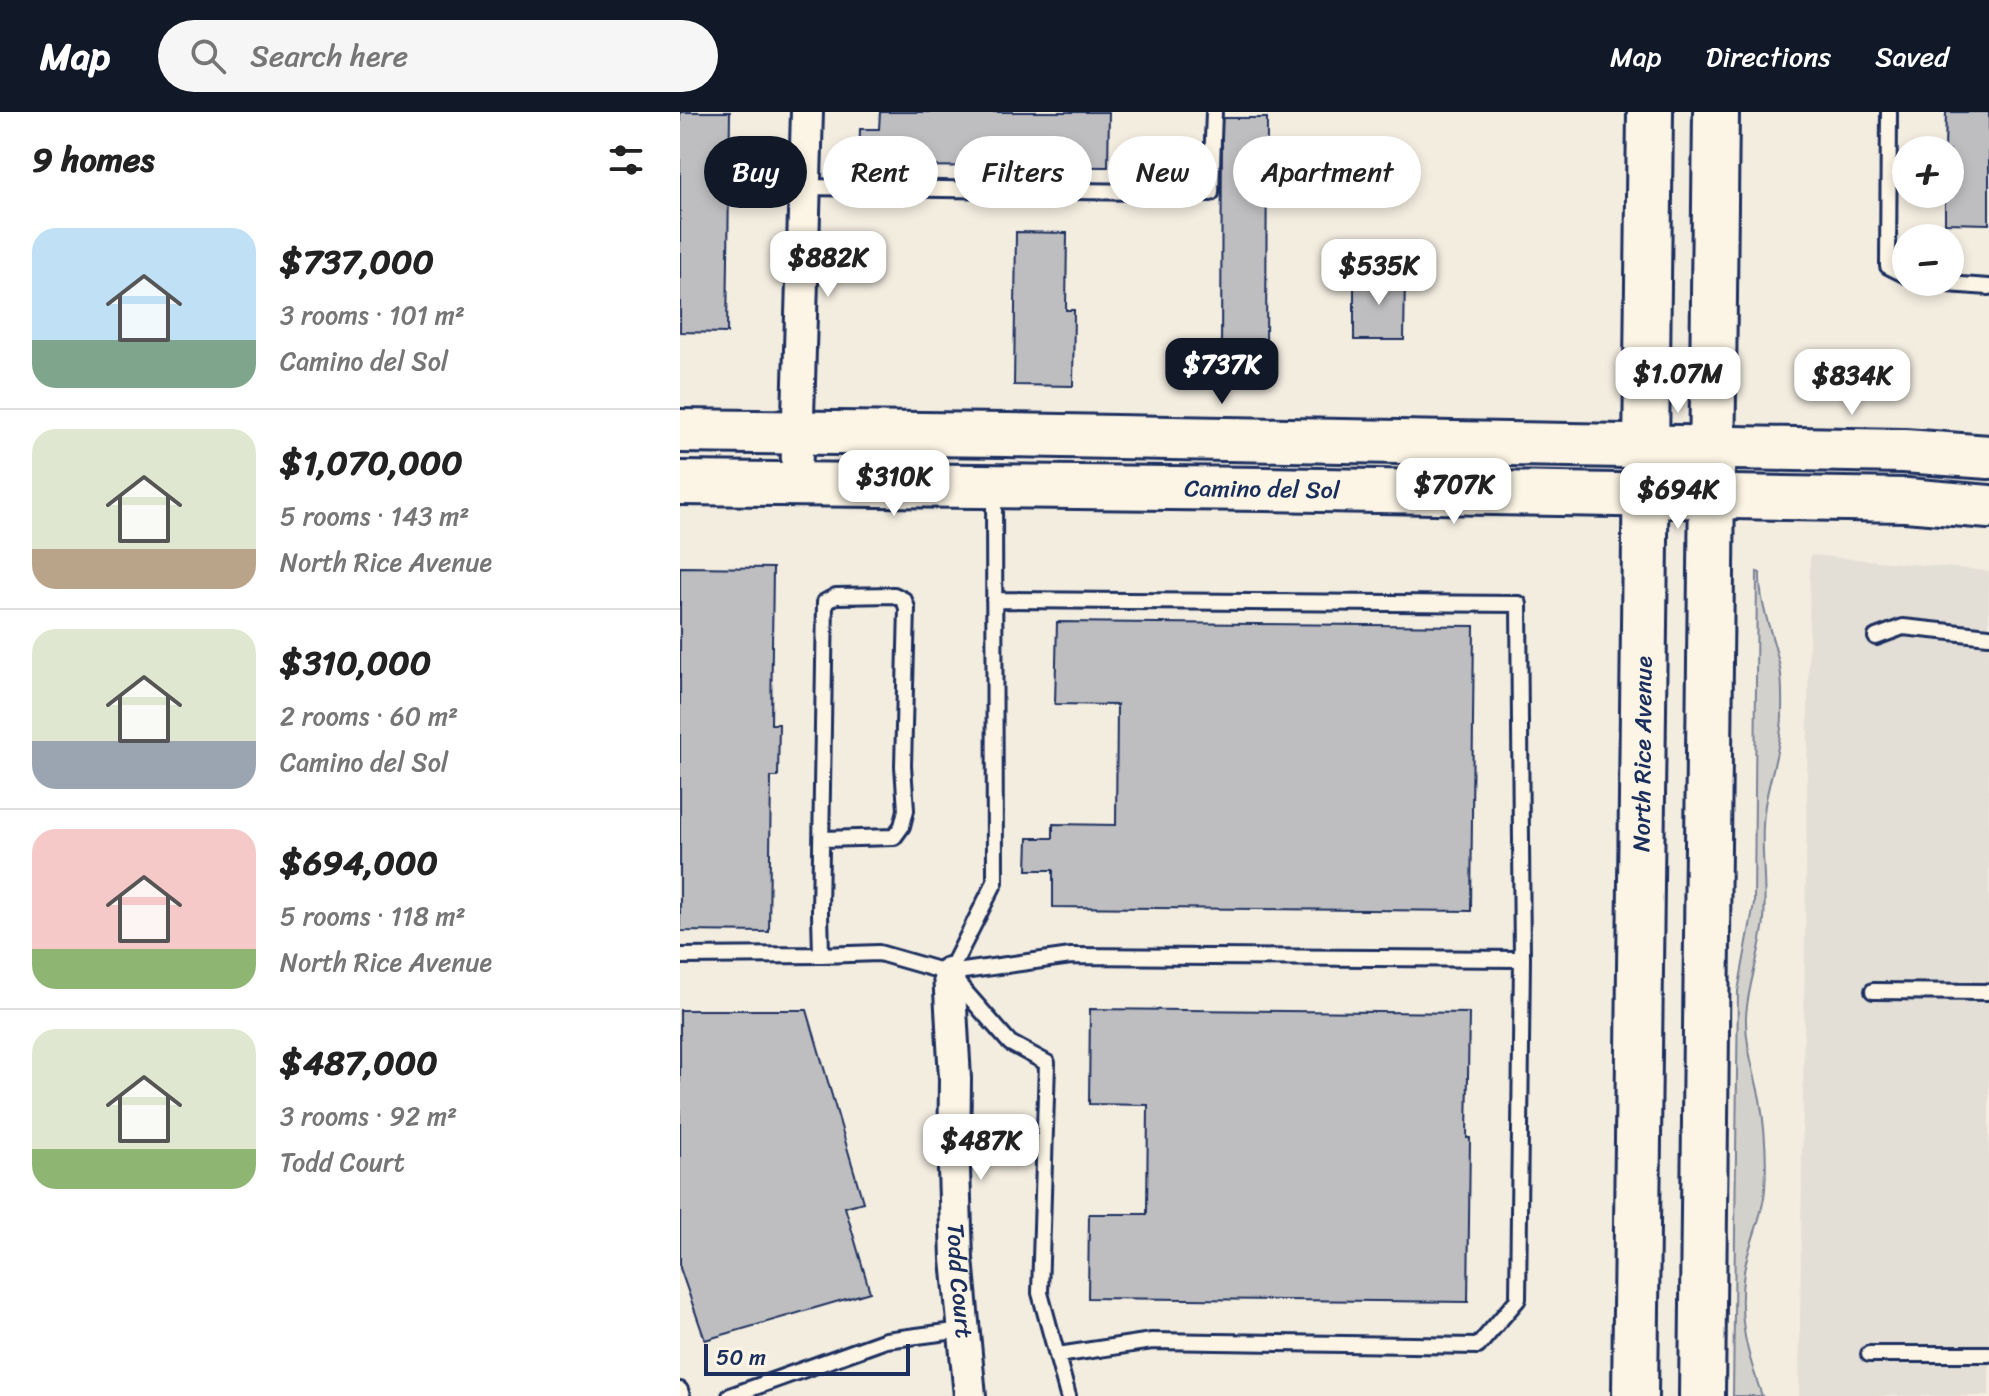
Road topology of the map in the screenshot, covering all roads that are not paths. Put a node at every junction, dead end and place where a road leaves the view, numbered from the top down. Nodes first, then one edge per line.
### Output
1 (807, 112) edge
2 (1214, 112) edge
3 (1650, 112) edge
4 (1716, 112) edge
5 (1889, 112) edge
6 (806, 136) edge
7 (807, 187) edge
8 (804, 208) edge
9 (1892, 268) edge
10 (1964, 285) edge
11 (1989, 287) edge
12 (680, 431) edge
13 (797, 432) junction
14 (1645, 448) junction
15 (1711, 448) junction
16 (1989, 457) edge
17 (680, 483) edge
18 (796, 484) junction
19 (994, 487) junction
20 (1646, 497) junction
21 (1711, 498) junction
22 (1989, 507) edge
23 (994, 600) junction
24 (1989, 636) edge
25 (1876, 637) dead end
26 (822, 839) junction
27 (821, 955) junction
28 (680, 956) edge
29 (1522, 959) junction
30 (949, 973) junction
31 (1873, 991) dead end
32 (1989, 992) edge
33 (963, 1330) junction
34 (1869, 1354) dead end
35 (1989, 1354) edge
36 (1058, 1355) junction
37 (680, 1390) edge
38 (682, 1396) edge
39 (730, 1396) edge
40 (970, 1396) edge
41 (1068, 1396) edge
42 (1635, 1396) edge
43 (1702, 1396) edge

1 - 6 street
2 - 7 lane
3 - 14 highway, North Rice Avenue
4 - 15 highway
5 - 9 lane
8 - 13 street
10 - 11 lane
12 - 13 street, Camino del Sol
13 - 14 street, Camino del Sol
13 - 18 street
14 - 15 street, Camino del Sol
14 - 20 highway, North Rice Avenue
15 - 16 street, Camino del Sol
15 - 21 highway
17 - 18 street, Camino del Sol
18 - 19 street, Camino del Sol
19 - 20 street, Camino del Sol
19 - 23 lane
20 - 21 street, Camino del Sol
20 - 42 highway, North Rice Avenue
21 - 22 street, Camino del Sol
21 - 43 highway
23 - 29 lane
23 - 30 lane
24 - 25 lane
26 - 26 lane
26 - 27 lane
27 - 28 lane
27 - 30 lane
29 - 30 lane
29 - 36 lane
30 - 33 street, Todd Court
30 - 36 lane
31 - 32 lane
33 - 39 lane
33 - 40 street, Todd Court
34 - 35 lane
36 - 41 lane
37 - 38 lane

